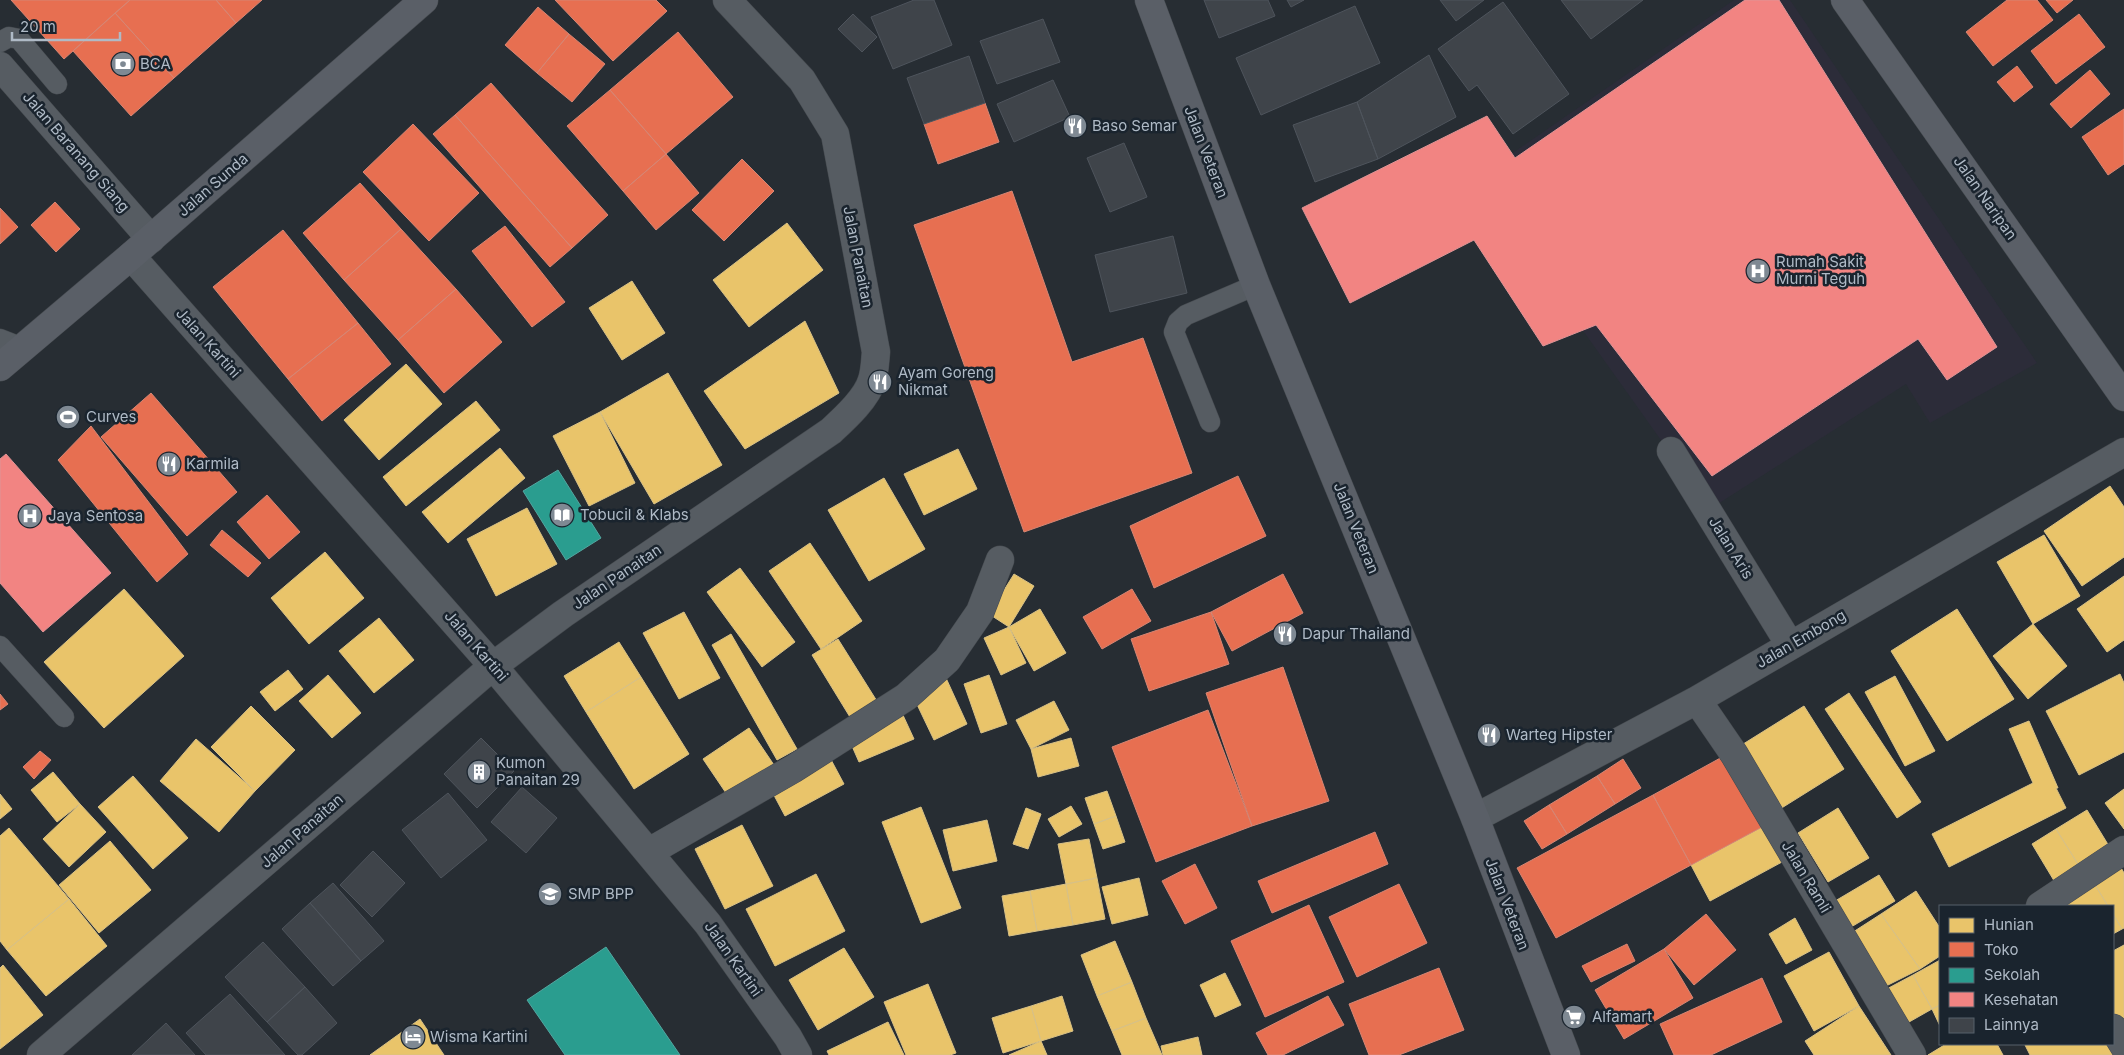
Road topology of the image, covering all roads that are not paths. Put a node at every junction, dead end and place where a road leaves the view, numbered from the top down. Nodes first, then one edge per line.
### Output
1 (424, 0) edge
2 (727, 0) edge
3 (1149, 0) edge
4 (1845, 0) edge
5 (0, 42) edge
6 (0, 66) edge
7 (57, 84) dead end
8 (151, 239) junction
9 (131, 256) junction
10 (1256, 285) junction
11 (11, 344) edge
12 (0, 367) edge
13 (2124, 397) edge
14 (1210, 422) dead end
15 (1671, 452) dead end
16 (2124, 452) edge
17 (1000, 560) dead end
18 (1790, 645) junction
19 (0, 646) edge
20 (494, 666) junction
21 (1697, 700) junction
22 (64, 716) dead end
23 (1475, 818) junction
24 (2124, 850) edge
25 (649, 852) junction
26 (2042, 905) edge
27 (2114, 1030) edge
28 (2124, 1046) edge
29 (41, 1055) edge
30 (798, 1055) edge
31 (1566, 1055) edge
32 (1912, 1055) edge

1 - 8 main road, Jalan Sunda
2 - 20 street, Jalan Panaitan
3 - 10 main road, Jalan Veteran
4 - 13 main road, Jalan Naripan
5 - 7 lane
6 - 8 street, Jalan Baranang Siang
8 - 9 main road, Jalan Sunda
9 - 11 main road, Jalan Sunda
9 - 20 street, Jalan Kartini
10 - 14 lane
10 - 23 main road, Jalan Veteran
11 - 12 main road, Jalan Sunda
15 - 18 street, Jalan Aris
16 - 18 street, Jalan Embong
17 - 25 street
18 - 21 street, Jalan Embong
19 - 22 lane
20 - 25 street, Jalan Kartini
20 - 29 street, Jalan Panaitan
21 - 23 street, Jalan Embong
21 - 32 street, Jalan Ramli
23 - 31 main road, Jalan Veteran
24 - 26 street
25 - 30 street, Jalan Kartini
27 - 28 street

